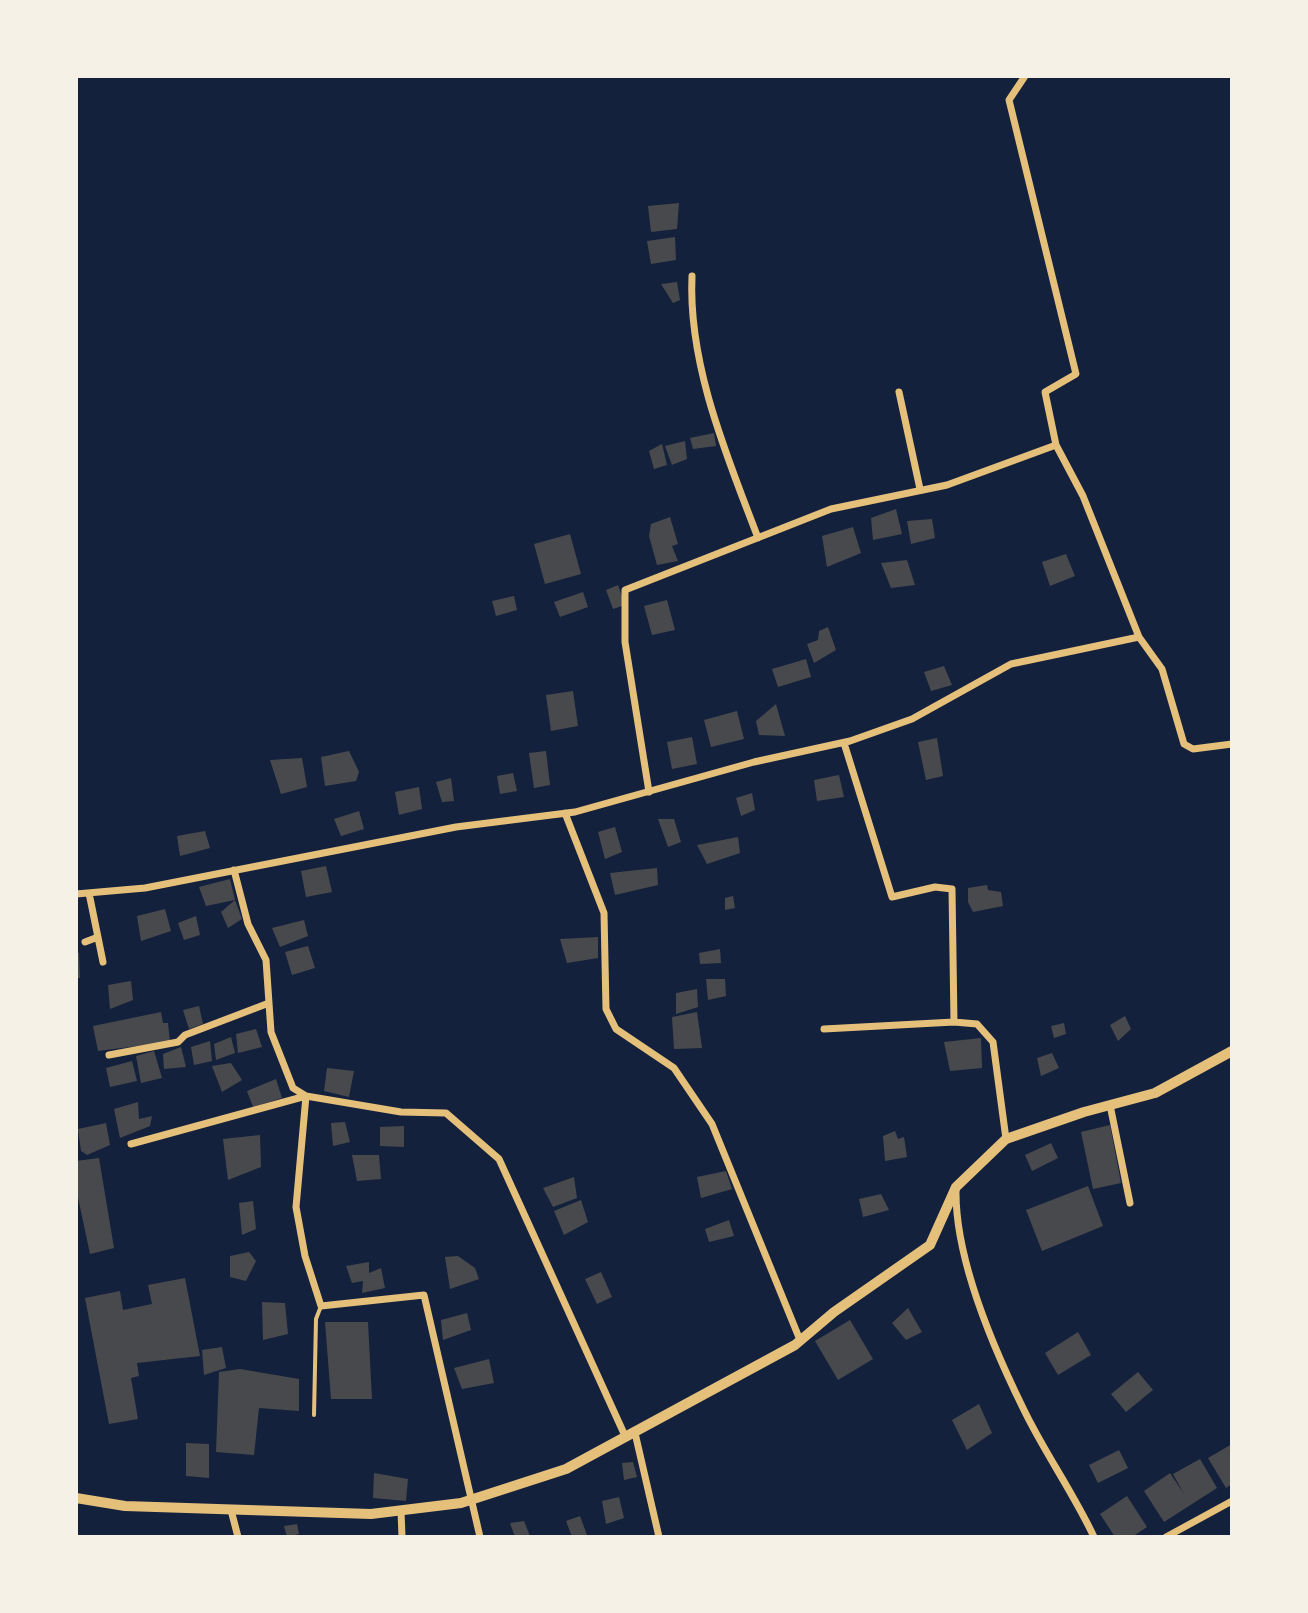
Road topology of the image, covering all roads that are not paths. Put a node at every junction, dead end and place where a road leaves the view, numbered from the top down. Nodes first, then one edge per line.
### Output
1 (1025, 76) edge
2 (692, 276) dead end
3 (899, 392) dead end
4 (1056, 445) junction
5 (920, 489) junction
6 (758, 538) junction
7 (1139, 637) junction
8 (844, 743) junction
9 (1232, 744) edge
10 (649, 792) junction
11 (565, 813) junction
12 (234, 870) junction
13 (89, 893) junction
14 (76, 894) edge
15 (98, 937) junction
16 (85, 942) dead end
17 (103, 962) dead end
18 (269, 1003) junction
19 (954, 1022) junction
20 (824, 1029) dead end
21 (1232, 1051) edge
22 (109, 1055) dead end
23 (306, 1096) junction
24 (1110, 1105) junction
25 (1006, 1139) junction
26 (131, 1144) dead end
27 (956, 1187) junction
28 (1130, 1203) dead end
29 (321, 1306) junction
30 (800, 1340) junction
31 (314, 1415) dead end
32 (630, 1435) junction
33 (76, 1498) edge
34 (470, 1500) junction
35 (1232, 1501) edge
36 (231, 1510) junction
37 (401, 1511) junction
38 (238, 1537) edge
39 (402, 1537) edge
40 (480, 1537) edge
41 (659, 1537) edge
42 (1094, 1537) edge
43 (1166, 1537) edge

1 - 4 street
2 - 6 street
3 - 5 street
4 - 5 street
4 - 7 street
5 - 6 street
6 - 10 street
7 - 8 street
7 - 9 street
8 - 10 street
8 - 19 street
10 - 11 street
11 - 12 street
11 - 30 street
12 - 13 street
12 - 18 street
13 - 14 street
13 - 15 street
15 - 16 street
15 - 17 street
18 - 22 street
18 - 23 street
19 - 20 street
19 - 25 street
21 - 24 main road
23 - 26 street
23 - 29 street
23 - 32 street
24 - 25 main road
24 - 28 street
25 - 27 main road
27 - 30 main road
27 - 42 street
29 - 31 lane
29 - 34 street
30 - 32 main road
32 - 34 main road
32 - 41 street
33 - 36 main road
34 - 37 main road
34 - 40 street
35 - 43 street
36 - 37 main road
36 - 38 street
37 - 39 street

